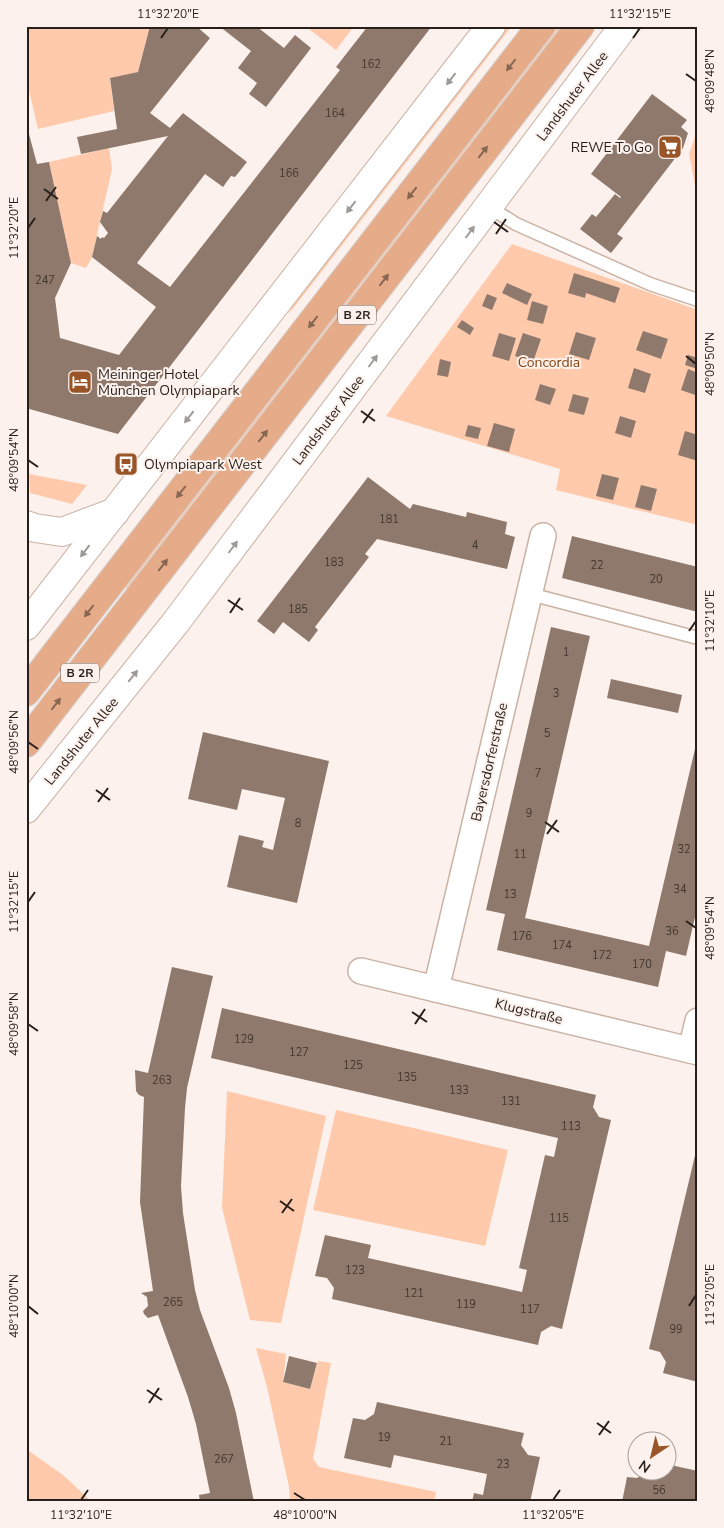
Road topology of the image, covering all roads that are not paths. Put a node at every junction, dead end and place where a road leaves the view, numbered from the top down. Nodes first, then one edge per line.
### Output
1 (492, 26) edge
2 (541, 26) edge
3 (580, 26) edge
4 (624, 26) edge
5 (489, 207) junction
6 (698, 300) edge
7 (115, 512) junction
8 (26, 525) edge
9 (543, 536) dead end
10 (530, 594) junction
11 (26, 626) edge
12 (698, 638) edge
13 (26, 692) edge
14 (26, 743) edge
15 (26, 809) edge
16 (361, 970) dead end
17 (436, 989) junction
18 (698, 1021) edge
19 (694, 1051) edge

1 -> 7 main road
2 -> 13 highway, B 2R
14 -> 3 highway, B 2R
4 - 5 main road, Landshuter Allee
5 - 6 lane
15 -> 5 main road, Landshuter Allee
7 - 8 main road
7 -> 11 main road
9 - 10 street, Bayersdorferstraße
10 - 12 lane
10 - 17 street, Bayersdorferstraße
16 - 17 street, Klugstraße
17 - 19 street, Klugstraße
18 - 19 street

